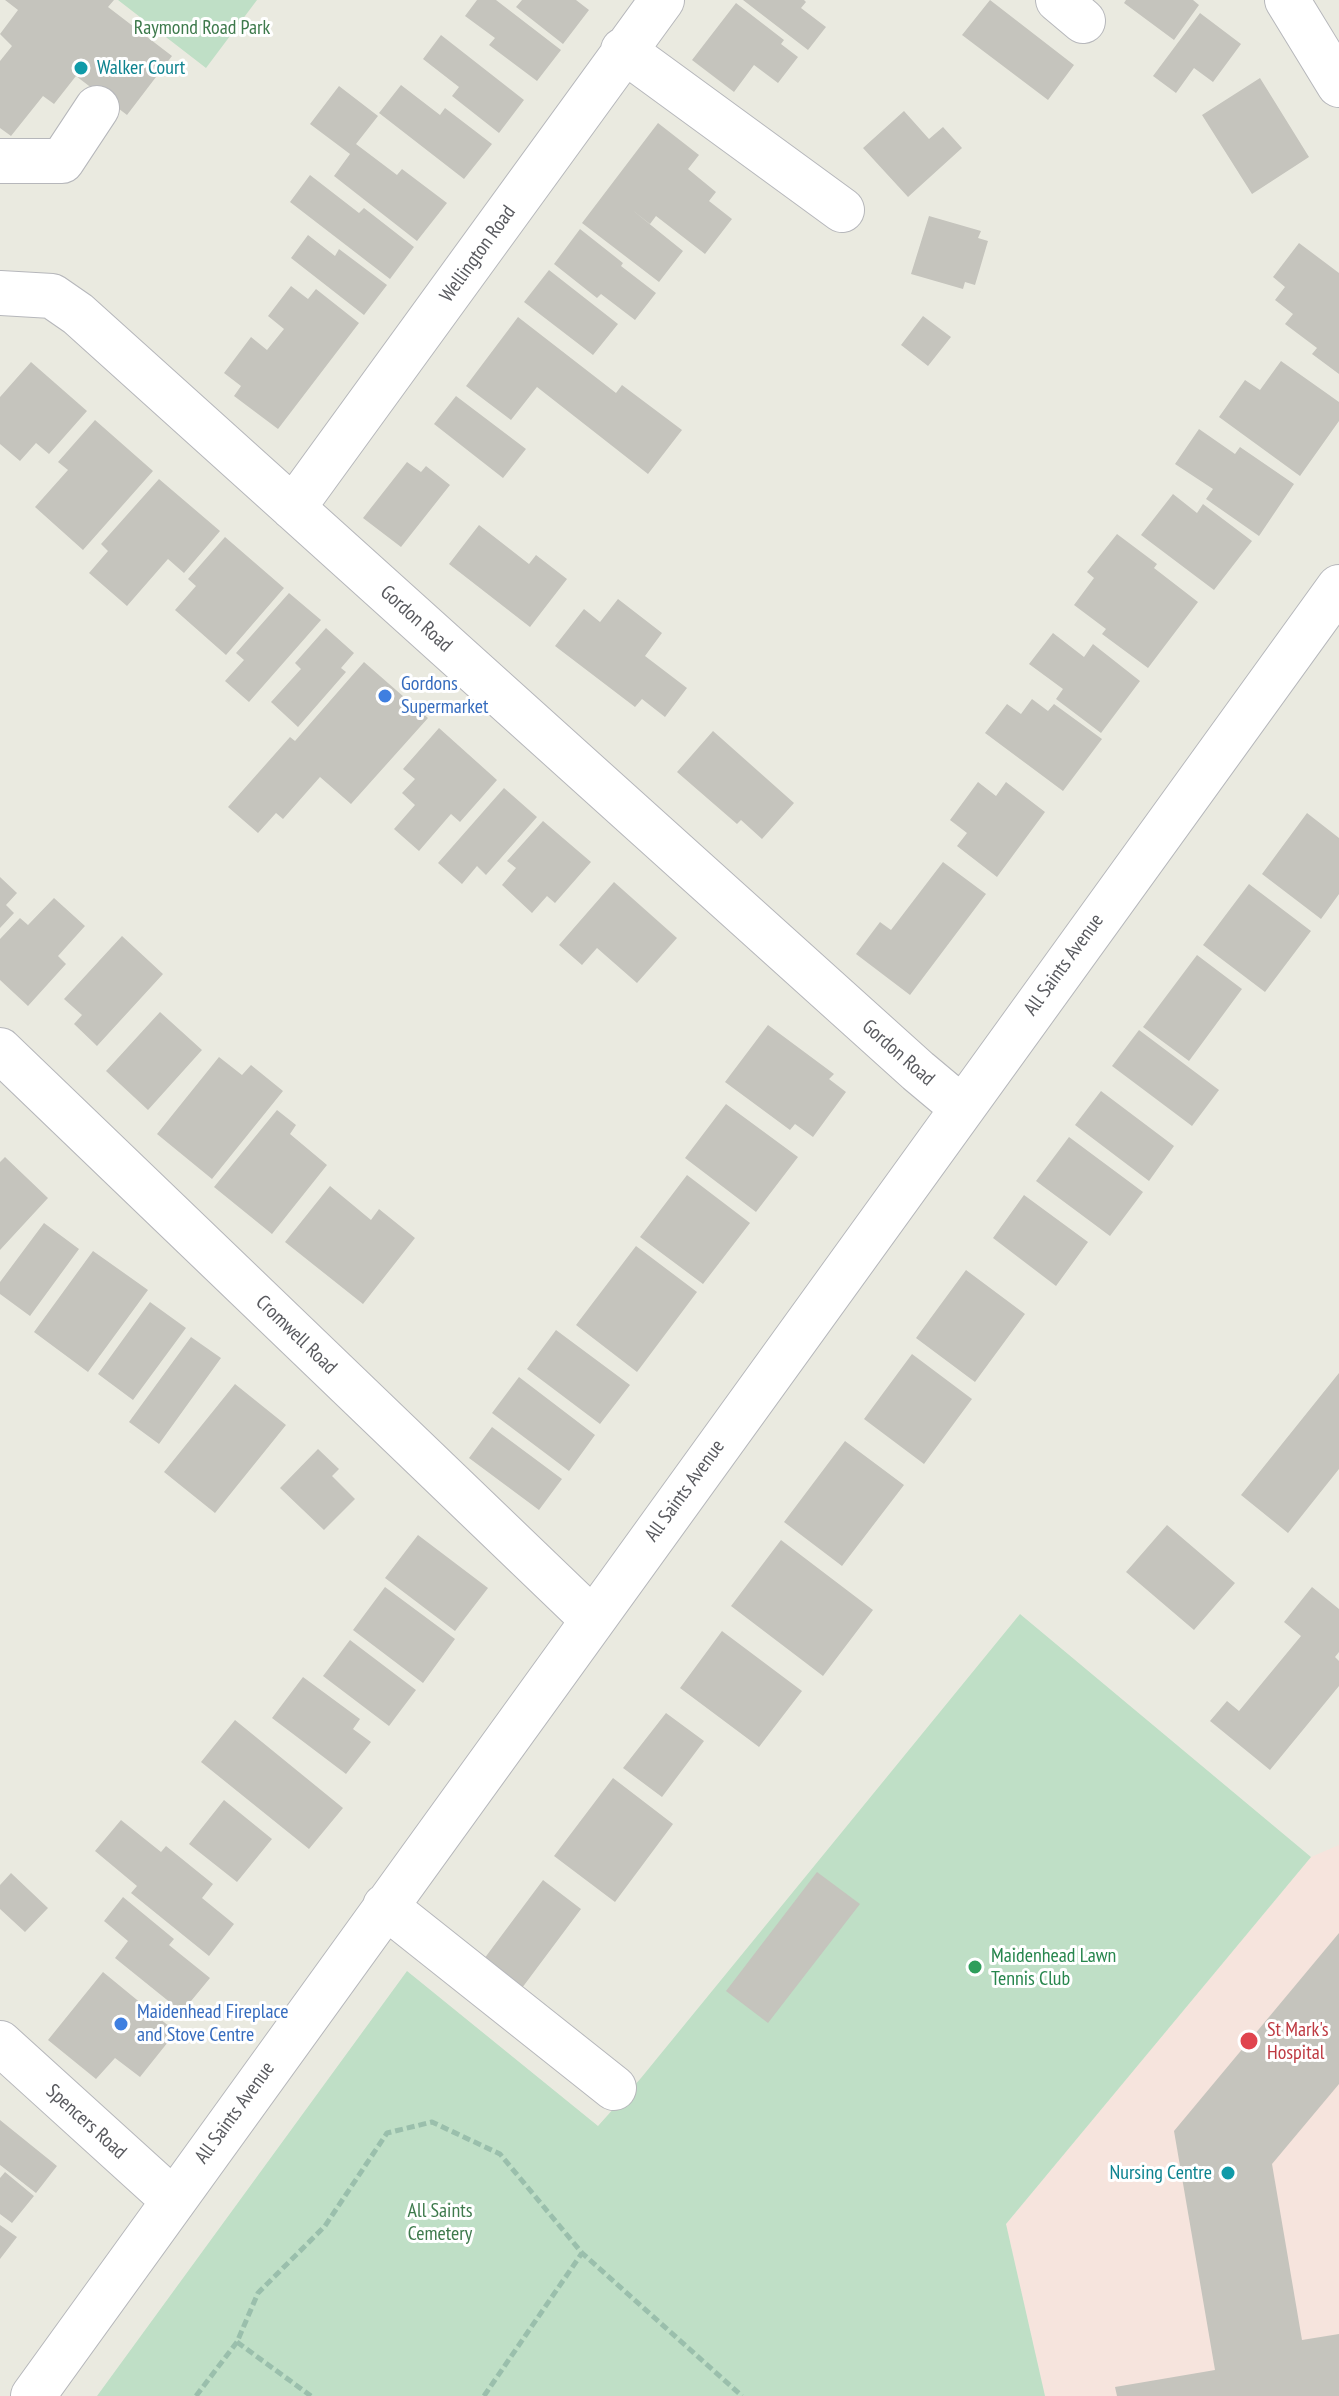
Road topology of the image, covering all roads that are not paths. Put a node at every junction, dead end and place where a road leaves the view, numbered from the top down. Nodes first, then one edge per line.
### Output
1 (662, 0) edge
2 (1287, 0) edge
3 (623, 50) junction
4 (1339, 85) edge
5 (97, 108) dead end
6 (0, 161) edge
7 (842, 210) dead end
8 (0, 293) edge
9 (293, 508) junction
10 (1339, 587) edge
11 (0, 1050) edge
12 (961, 1107) junction
13 (592, 1619) junction
14 (385, 1906) junction
15 (0, 2043) edge
16 (614, 2088) dead end
17 (173, 2200) junction
18 (33, 2396) edge

1 - 3 street, Wellington Road
2 - 4 street
3 - 7 street
3 - 9 street, Wellington Road
5 - 6 street
8 - 9 street, Gordon Road
9 - 12 street, Gordon Road
10 - 12 street, All Saints Avenue
11 - 13 street, Cromwell Road
12 - 13 street, All Saints Avenue
13 - 14 street, All Saints Avenue
14 - 16 street
14 - 17 street, All Saints Avenue
15 - 17 street, Spencers Road
17 - 18 street, All Saints Avenue

